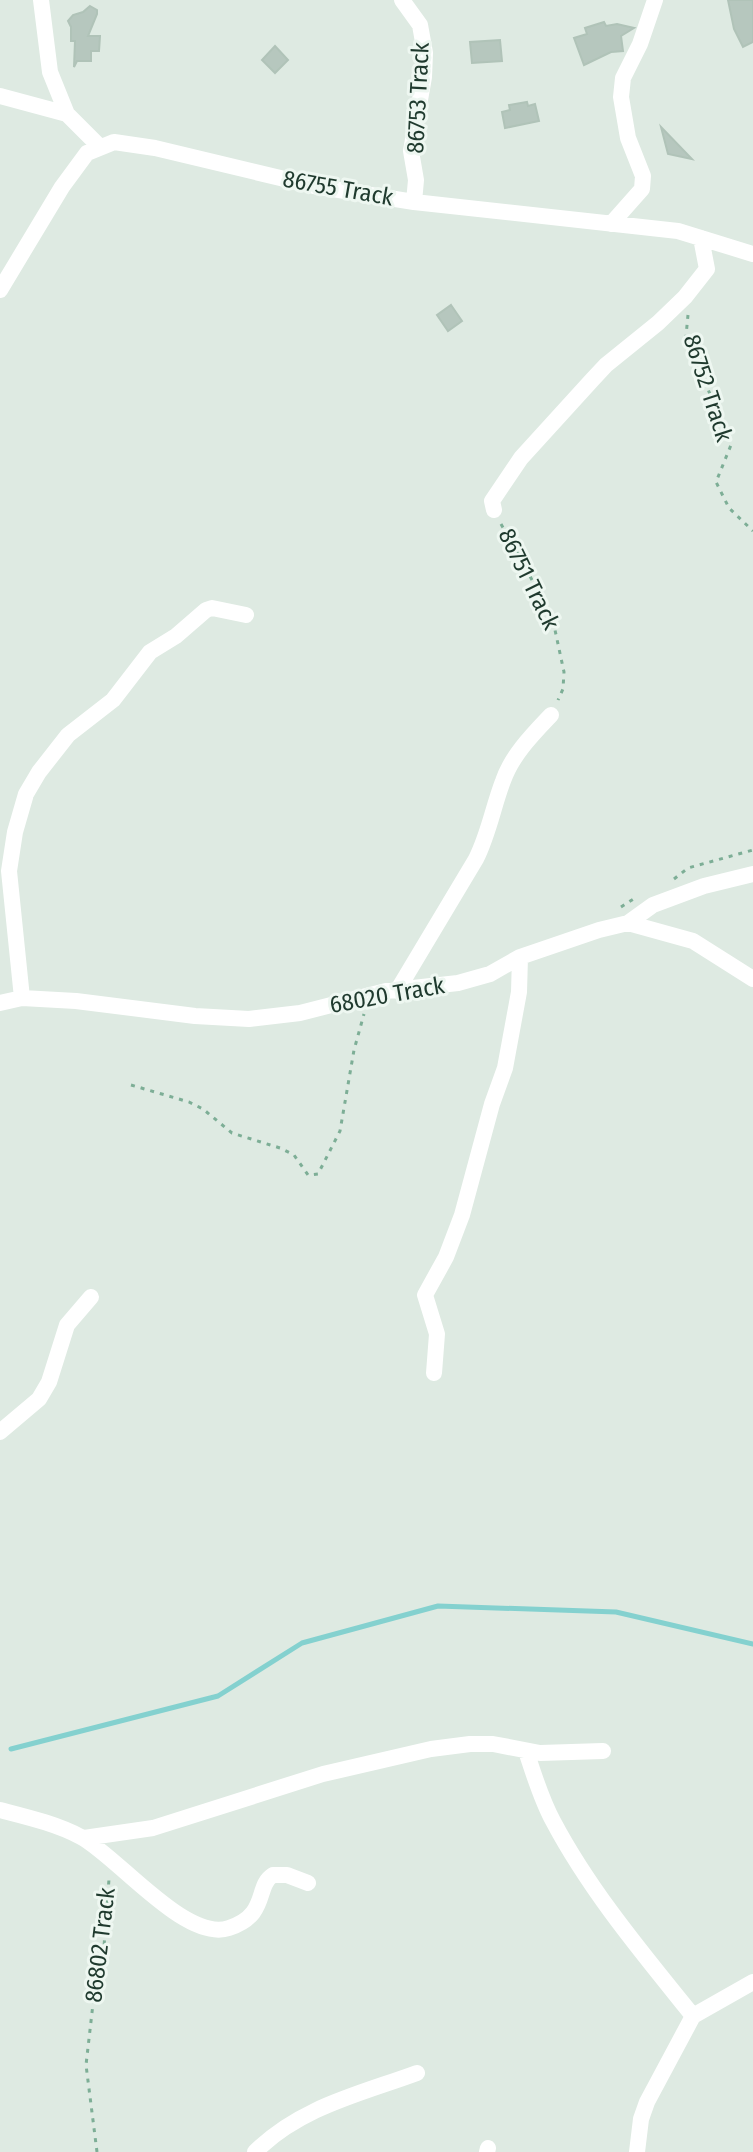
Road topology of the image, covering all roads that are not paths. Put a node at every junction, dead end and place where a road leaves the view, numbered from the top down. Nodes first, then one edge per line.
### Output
1 (41, 0) edge
2 (402, 0) edge
3 (655, 0) edge
4 (0, 96) edge
5 (67, 114) junction
6 (99, 146) junction
7 (414, 202) junction
8 (611, 224) junction
9 (701, 238) junction
10 (753, 254) edge
11 (0, 290) edge
12 (494, 510) road end
13 (246, 615) dead end
14 (551, 715) road end
15 (753, 874) edge
16 (628, 923) junction
17 (520, 957) junction
18 (753, 979) edge
19 (397, 991) junction
20 (22, 998) junction
21 (0, 1003) edge
22 (91, 1297) dead end
23 (434, 1373) dead end
24 (0, 1432) edge
25 (526, 1751) junction
26 (603, 1751) dead end
27 (0, 1810) edge
28 (84, 1838) junction
29 (308, 1883) dead end
30 (753, 1982) edge
31 (693, 2016) junction
32 (417, 2073) dead end
33 (255, 2152) edge
34 (637, 2152) edge

1 - 5 street
2 - 7 street, 86753 Track
3 - 8 street
4 - 5 street
5 - 6 street
6 - 7 street, 86755 Track
6 - 11 street
7 - 8 street, 86755 Track
8 - 9 street, 86755 Track
9 - 10 street, 86755 Track
9 - 12 street, 86751 Track
13 - 20 street
14 - 19 street
15 - 16 street
16 - 17 street, 68020 Track
16 - 18 street
17 - 19 street, 68020 Track
17 - 23 street
19 - 20 street, 68020 Track
20 - 21 street, 68020 Track
22 - 24 street
25 - 26 street
25 - 28 street
25 - 31 street
27 - 28 street, 86802 Track
28 - 29 street, 86802 Track
30 - 31 street
31 - 34 street
32 - 33 street

